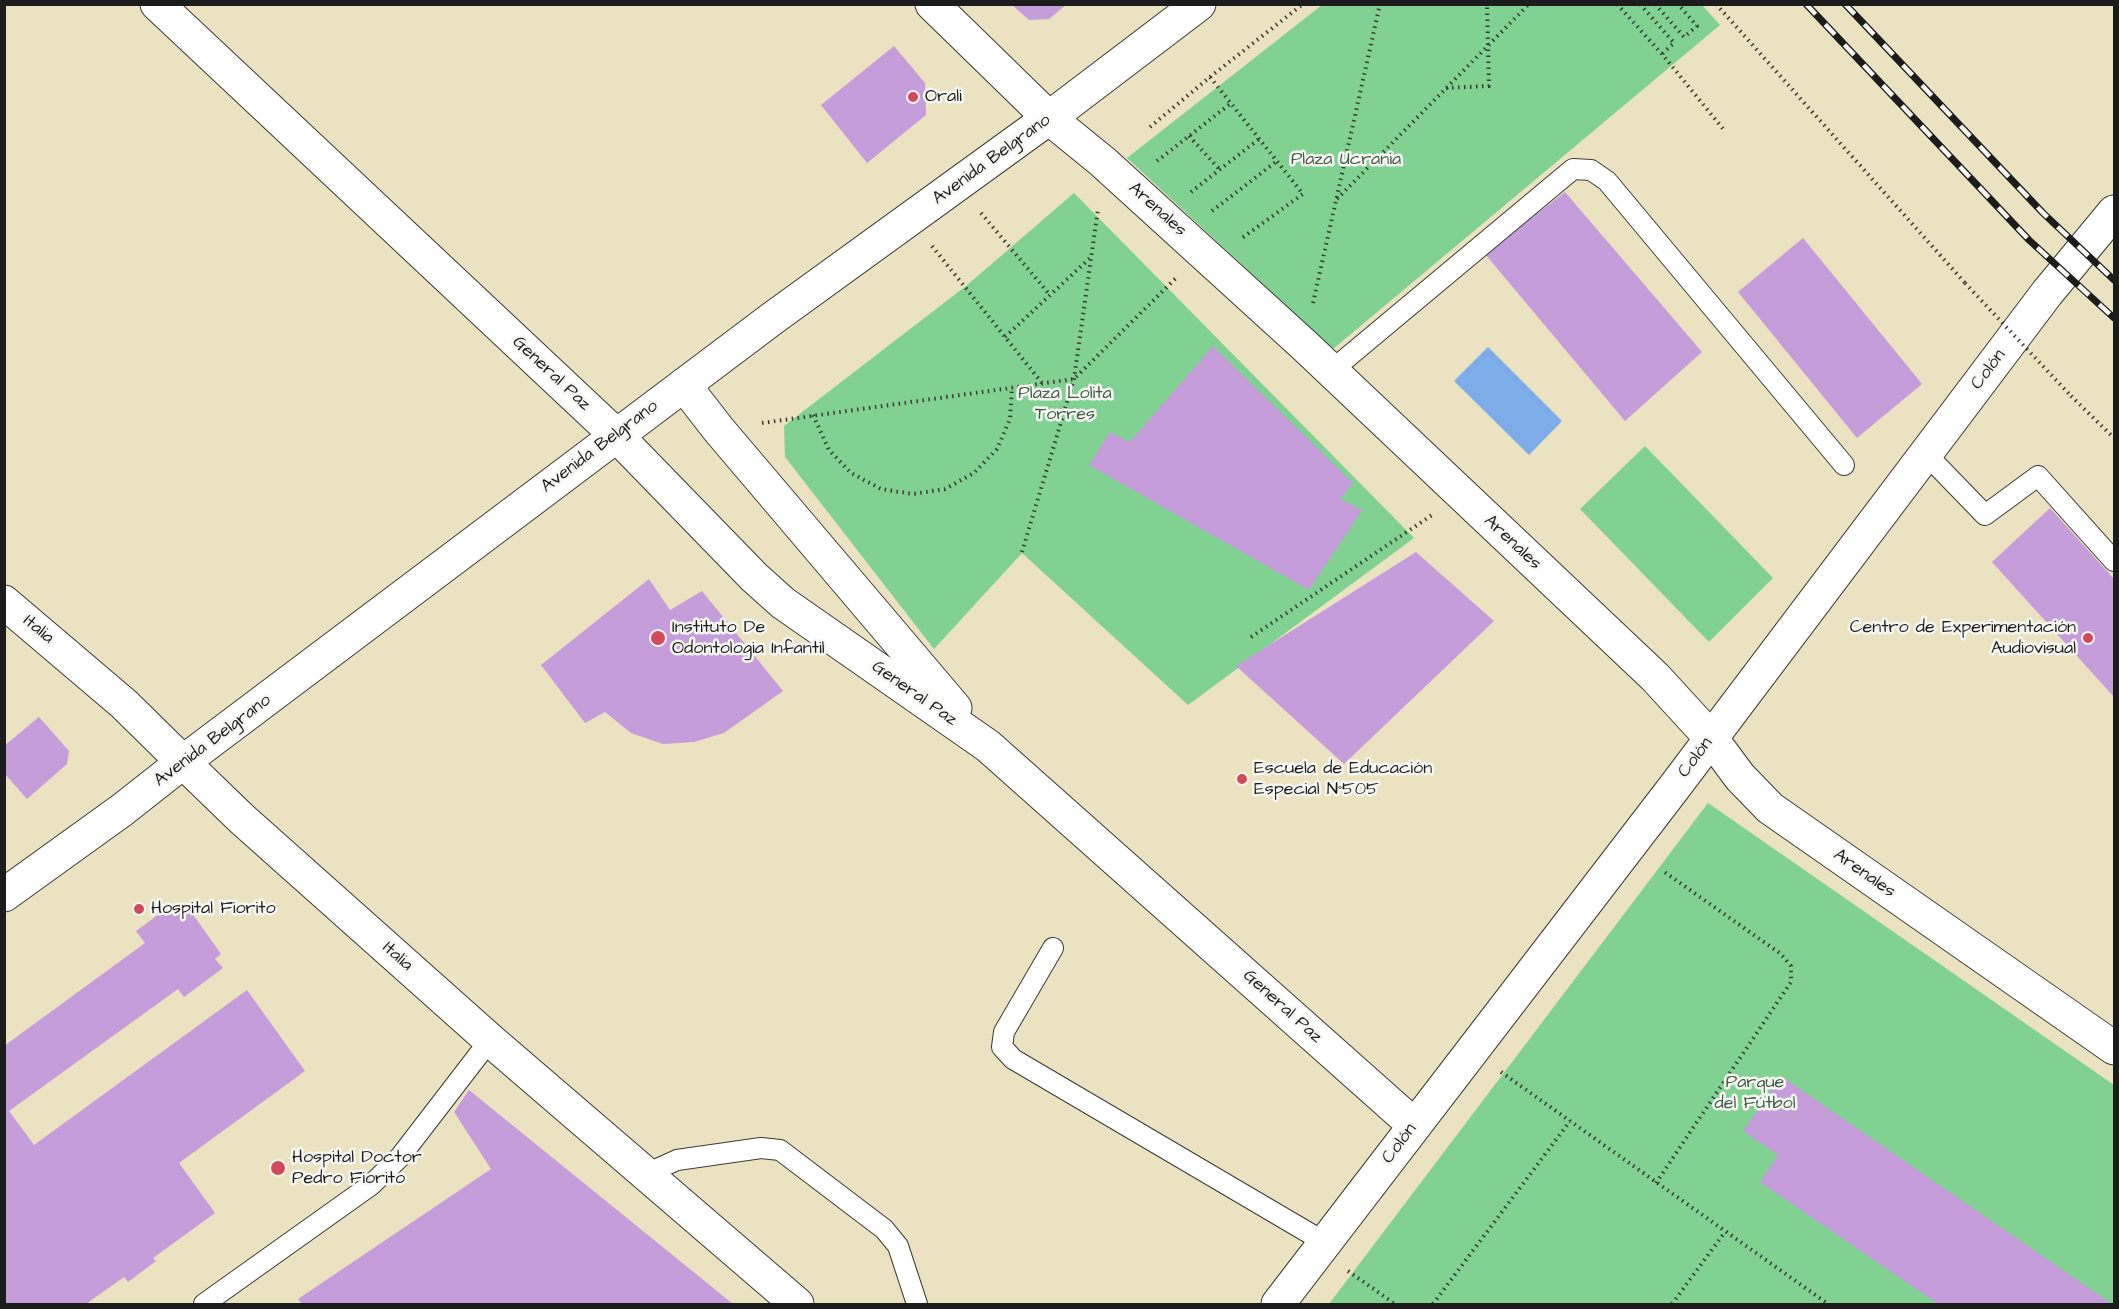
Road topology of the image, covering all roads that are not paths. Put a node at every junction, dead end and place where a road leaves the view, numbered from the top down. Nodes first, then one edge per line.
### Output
1 (157, 4) edge
2 (933, 4) edge
3 (1199, 4) edge
4 (1049, 118) junction
5 (2115, 213) edge
6 (1331, 371) junction
7 (684, 384) junction
8 (616, 435) junction
9 (1926, 454) junction
10 (1844, 465) dead end
11 (2115, 561) edge
12 (4, 602) edge
13 (1711, 738) junction
14 (988, 746) junction
15 (183, 762) junction
16 (4, 895) edge
17 (1053, 948) dead end
18 (490, 1040) junction
19 (2115, 1048) edge
20 (1414, 1125) junction
21 (645, 1174) junction
22 (1326, 1243) junction
23 (204, 1305) edge
24 (797, 1305) edge
25 (918, 1305) edge
26 (1278, 1305) edge

1 - 8 street, General Paz
2 - 4 street, Arenales
3 - 4 street, Avenida Belgrano
4 - 6 street, Arenales
4 - 7 street, Avenida Belgrano
5 - 9 street, Colón
6 - 10 lane
6 - 13 street, Arenales
7 - 8 street, Avenida Belgrano
7 - 14 street, General Paz
8 - 14 street, General Paz
8 - 15 street, Avenida Belgrano
9 - 11 lane
9 - 13 street, Colón
12 - 15 street, Italia
13 - 19 street, Arenales
13 - 20 street, Colón
14 - 20 street, General Paz
15 - 16 street, Avenida Belgrano
15 - 18 street, Italia
17 - 22 lane
18 - 21 street, Italia
18 - 23 lane
20 - 22 street, Colón
21 - 24 street, Italia
21 - 25 lane
22 - 26 street, Colón

